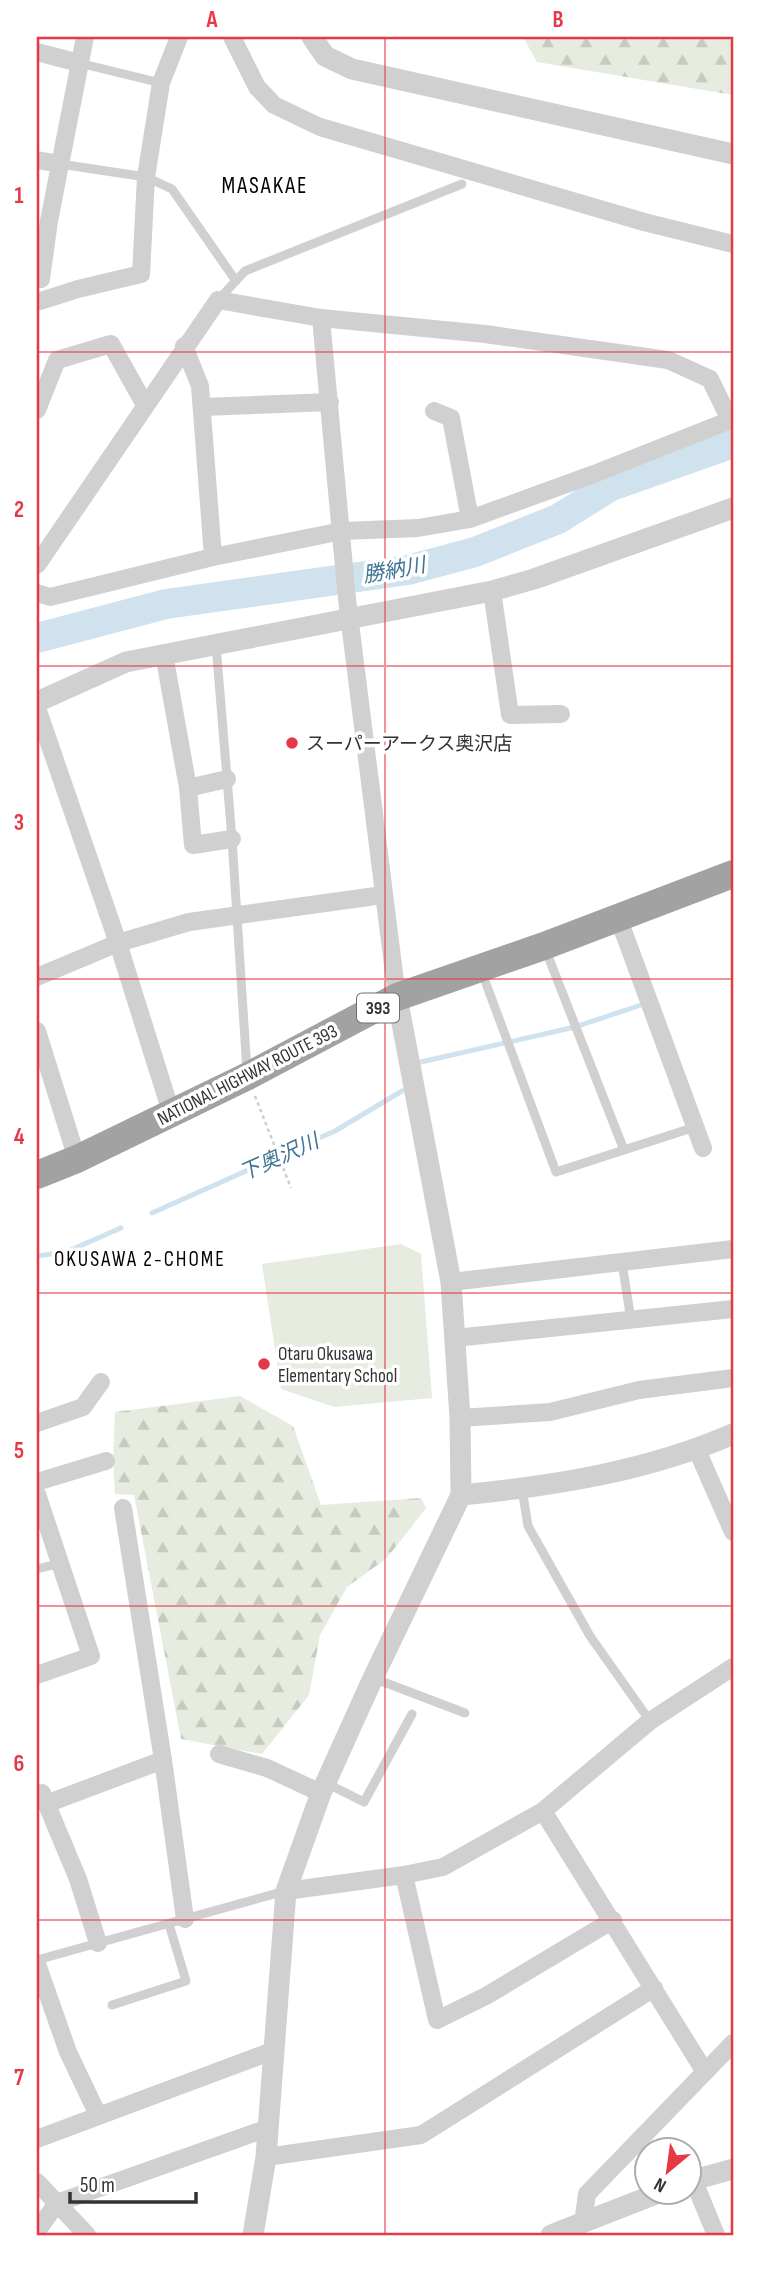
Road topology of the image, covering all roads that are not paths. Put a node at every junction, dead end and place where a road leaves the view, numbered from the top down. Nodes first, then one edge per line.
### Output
1 (85, 37) edge
2 (178, 37) edge
3 (232, 37) edge
4 (312, 37) edge
5 (37, 52) edge
6 (79, 63) junction
7 (161, 83) junction
8 (733, 154) edge
9 (37, 160) edge
10 (60, 164) junction
11 (483, 176) junction
12 (146, 177) junction
13 (462, 184) joint
14 (733, 244) edge
15 (39, 279) edge
16 (236, 281) junction
17 (78, 289) junction
18 (218, 300) junction
19 (37, 302) edge
20 (321, 318) junction
21 (184, 346) junction
22 (330, 402) junction
23 (145, 405) junction
24 (202, 407) junction
25 (37, 410) edge
26 (434, 411) dead end
27 (732, 419) edge
28 (733, 508) edge
29 (470, 519) junction
30 (342, 534) junction
31 (213, 557) junction
32 (37, 565) edge
33 (492, 591) junction
34 (37, 593) edge
35 (349, 609) junction
36 (216, 643) junction
37 (164, 654) junction
38 (37, 702) edge
39 (37, 708) edge
40 (561, 714) dead end
41 (227, 779) junction
42 (188, 788) junction
43 (232, 839) junction
44 (733, 874) edge
45 (383, 895) junction
46 (236, 916) junction
47 (618, 917) junction
48 (118, 943) junction
49 (544, 946) junction
50 (481, 968) junction
51 (37, 977) edge
52 (397, 998) junction
53 (37, 1031) edge
54 (248, 1076) junction
55 (171, 1112) junction
56 (695, 1127) junction
57 (703, 1148) dead end
58 (624, 1150) junction
59 (77, 1159) junction
60 (37, 1175) edge
61 (733, 1252) edge
62 (622, 1263) junction
63 (451, 1282) junction
64 (733, 1309) edge
65 (631, 1320) junction
66 (455, 1338) junction
67 (733, 1378) edge
68 (101, 1382) dead end
69 (460, 1418) junction
70 (37, 1423) edge
71 (733, 1434) edge
72 (697, 1450) junction
73 (106, 1461) dead end
74 (37, 1482) edge
75 (522, 1489) junction
76 (37, 1494) edge
77 (461, 1495) junction
78 (123, 1508) dead end
79 (733, 1532) edge
80 (61, 1563) junction
81 (37, 1569) edge
82 (733, 1667) edge
83 (37, 1675) edge
84 (373, 1678) junction
85 (465, 1713) dead end
86 (412, 1714) dead end
87 (650, 1721) junction
88 (219, 1755) dead end
89 (163, 1760) junction
90 (324, 1788) junction
91 (41, 1800) edge
92 (543, 1811) junction
93 (404, 1875) junction
94 (286, 1891) junction
95 (613, 1920) junction
96 (177, 1921) junction
97 (98, 1943) junction
98 (37, 1962) edge
99 (654, 1988) junction
100 (112, 2005) dead end
101 (733, 2043) edge
102 (275, 2050) junction
103 (705, 2072) junction
104 (98, 2115) junction
105 (268, 2128) junction
106 (37, 2139) edge
107 (266, 2157) junction
108 (733, 2169) edge
109 (704, 2177) edge
110 (37, 2182) edge
111 (634, 2202) edge
112 (57, 2203) junction
113 (703, 2206) edge
114 (583, 2222) junction
115 (37, 2231) edge
116 (87, 2235) edge
117 (253, 2235) edge
118 (551, 2235) edge
119 (716, 2235) edge

1 - 6 street
2 - 7 street
3 - 11 street
4 - 8 street
5 - 6 street
6 - 7 lane
6 - 10 street
7 - 12 street
9 - 10 street
10 - 12 lane
10 - 15 street
11 - 13 street
11 - 14 street
12 - 16 lane
12 - 17 street
13 - 16 lane
15 - 17 street
16 - 18 lane
17 - 19 street
18 - 20 street
18 - 21 street
20 - 22 street
20 - 27 street
21 - 23 street
21 - 24 street
22 - 24 street
22 - 30 street
23 - 25 street
23 - 32 street
24 - 31 street
26 - 29 street
27 - 29 street
28 - 33 street
29 - 30 street
30 - 31 street
30 - 35 street
31 - 34 street
33 - 35 street
33 - 40 street
35 - 36 street
35 - 45 street
36 - 37 street
36 - 41 lane
37 - 38 street
37 - 42 street
39 - 48 street
41 - 42 street
41 - 43 lane
42 - 43 street
43 - 46 lane
44 - 47 highway, NATIONAL HIGHWAY ROUTE 393 / 393
45 - 46 street
45 - 52 street
46 - 48 street
46 - 54 lane
47 - 49 highway, NATIONAL HIGHWAY ROUTE 393 / 393
47 - 56 street
48 - 51 street
48 - 55 street
49 - 50 highway, NATIONAL HIGHWAY ROUTE 393 / 393
49 - 58 lane
50 - 52 highway, NATIONAL HIGHWAY ROUTE 393 / 393
50 - 58 lane
52 - 54 highway, NATIONAL HIGHWAY ROUTE 393 / 393
52 - 63 street
53 - 59 street
54 - 55 highway, NATIONAL HIGHWAY ROUTE 393 / 393
55 - 59 highway, NATIONAL HIGHWAY ROUTE 393 / 393
56 - 57 street
56 - 58 lane
59 - 60 highway, NATIONAL HIGHWAY ROUTE 393 / 393
61 - 62 street
62 - 63 street
62 - 65 lane
63 - 66 street
64 - 65 street
65 - 66 street
66 - 69 street
67 - 69 street
68 - 70 street
69 - 77 street
71 - 72 street
72 - 75 street
72 - 79 street
73 - 74 street
75 - 77 street
75 - 87 lane
76 - 80 street
77 - 84 street
78 - 89 street
80 - 81 lane
80 - 83 street
82 - 87 street
84 - 85 lane
84 - 90 street
86 - 90 lane
87 - 92 street
88 - 90 street
89 - 91 street
89 - 96 street
90 - 94 street
91 - 97 street
92 - 93 street
92 - 95 street
93 - 94 street
93 - 95 street
94 - 96 lane
94 - 102 street
95 - 99 street
96 - 97 lane
96 - 100 lane
97 - 98 lane
98 - 104 street
99 - 103 street
99 - 107 street
101 - 103 street
102 - 104 street
102 - 105 street
103 - 114 street
104 - 106 street
105 - 107 street
105 - 112 street
107 - 117 street
108 - 109 street
110 - 112 street
111 - 114 street
112 - 115 street
112 - 116 street
113 - 119 street
114 - 118 street

